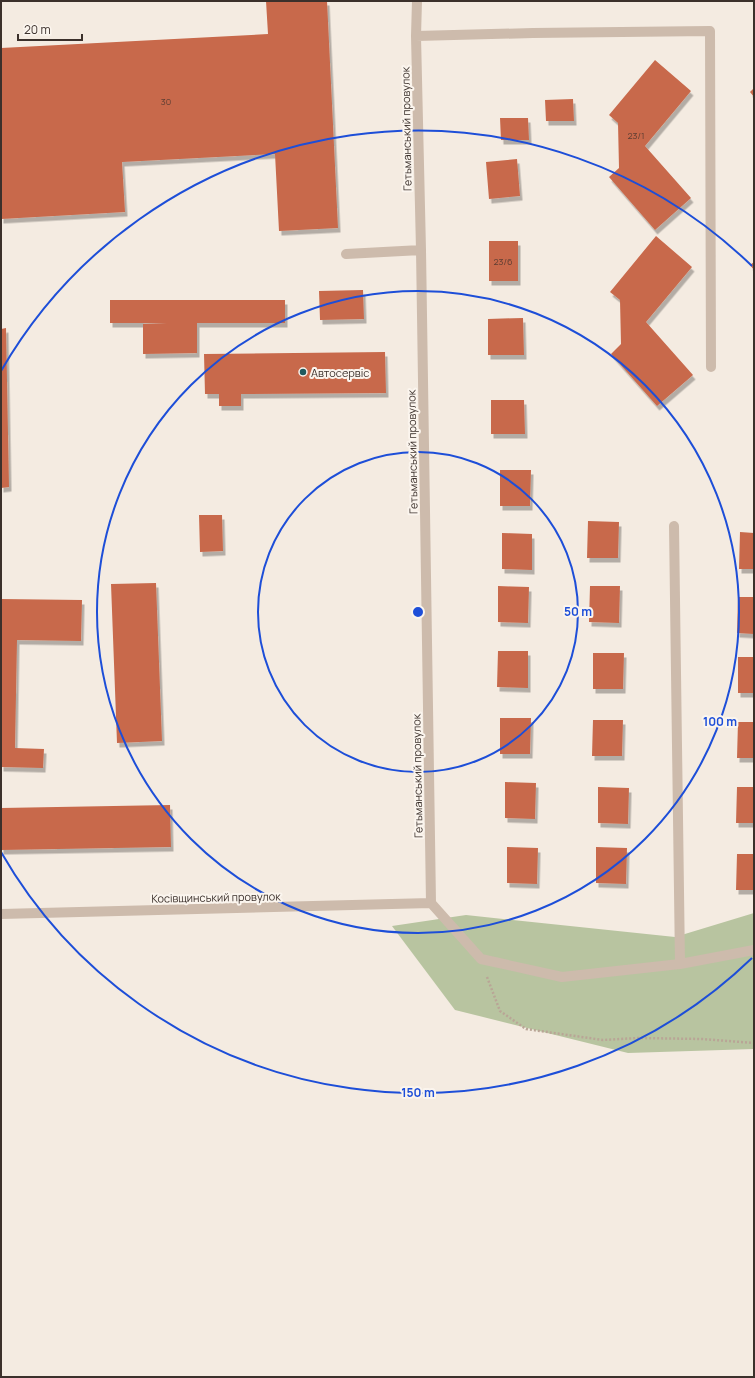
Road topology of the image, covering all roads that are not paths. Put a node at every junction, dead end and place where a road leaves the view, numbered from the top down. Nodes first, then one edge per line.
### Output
1 (417, 1) edge
2 (416, 36) junction
3 (421, 250) junction
4 (346, 254) dead end
5 (711, 367) dead end
6 (674, 526) dead end
7 (431, 903) junction
8 (1, 914) edge
9 (754, 950) edge
10 (680, 964) junction

1 - 2 street, Гетьманський провулок
2 - 3 street, Гетьманський провулок
2 - 5 street
3 - 4 street
3 - 7 street, Гетьманський провулок
6 - 10 street
7 - 8 street, Косівщинський провулок
7 - 10 street
9 - 10 street

